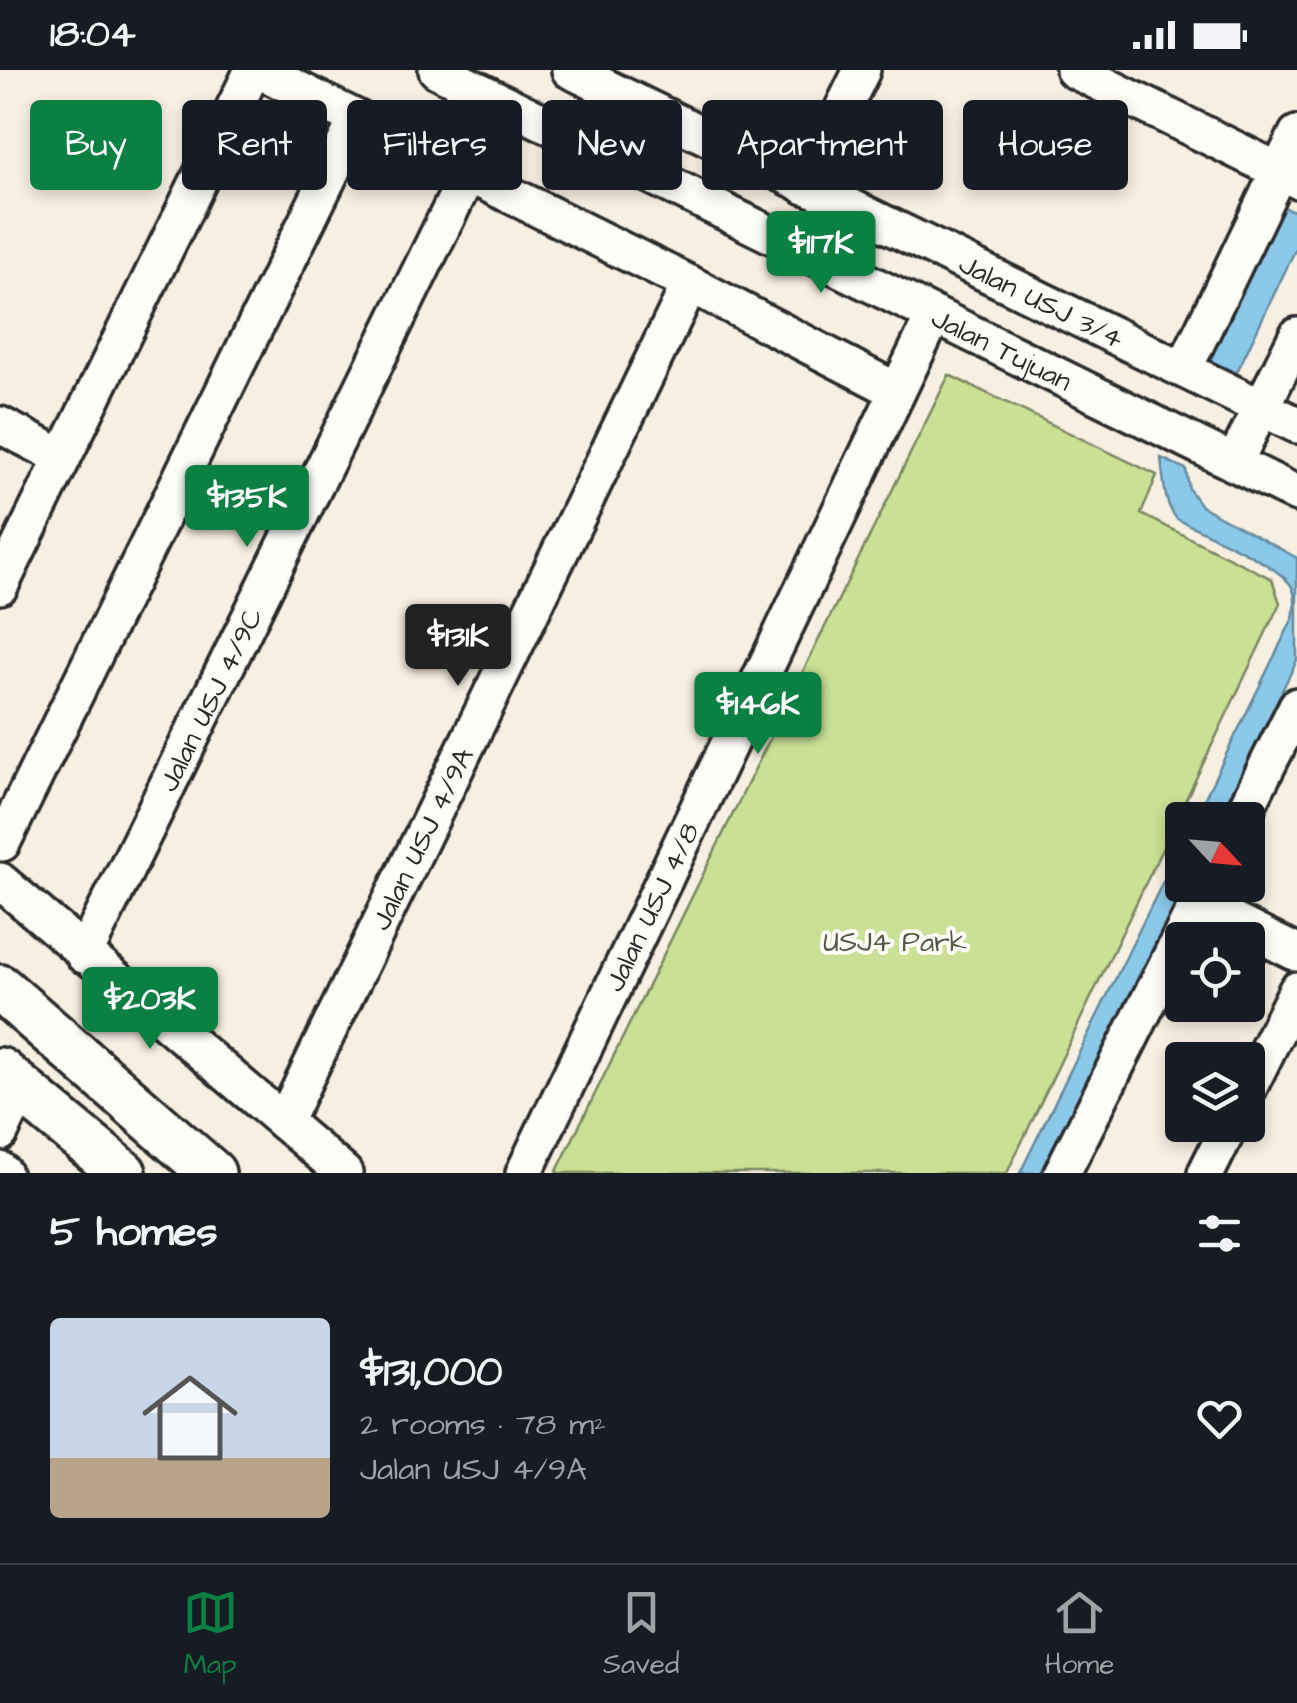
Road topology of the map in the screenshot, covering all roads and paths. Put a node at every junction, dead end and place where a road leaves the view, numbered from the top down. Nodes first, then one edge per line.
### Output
1 (256, 70) edge
2 (437, 70) edge
3 (570, 70) edge
4 (862, 70) edge
5 (1085, 72) edge
6 (847, 100) edge
7 (347, 114) edge
8 (1297, 134) edge
9 (702, 135) edge
10 (347, 139) edge
11 (1288, 175) edge
12 (460, 190) edge
13 (500, 190) edge
14 (813, 190) edge
15 (690, 284) junction
16 (934, 315) junction
17 (1297, 336) edge
18 (1184, 369) junction
19 (897, 391) junction
20 (1262, 408) junction
21 (1297, 424) edge
22 (0, 425) edge
23 (62, 457) junction
24 (1234, 463) junction
25 (1297, 494) edge
26 (2, 575) edge
27 (1297, 706) edge
28 (1249, 802) edge
29 (2, 843) dead end
30 (0, 881) edge
31 (1199, 902) edge
32 (1214, 902) edge
33 (1297, 953) edge
34 (84, 954) junction
35 (0, 988) edge
36 (1297, 990) edge
37 (1265, 1055) edge
38 (10, 1079) edge
39 (284, 1122) junction
40 (0, 1132) edge
41 (1222, 1142) edge
42 (123, 1173) edge
43 (212, 1173) edge
44 (344, 1173) edge
45 (524, 1173) edge
46 (1062, 1173) edge
47 (1206, 1173) edge

1 - 7 street
1 - 23 street
2 - 16 street, Jalan Tujuan
3 - 9 street, Jalan USJ 3/4
4 - 6 street
5 - 11 street
8 - 11 street
10 - 29 street
11 - 18 street
12 - 34 street, Jalan USJ 4/9C
13 - 15 street
14 - 18 street, Jalan USJ 3/4
15 - 19 street
15 - 39 street, Jalan USJ 4/9A
16 - 19 street, Jalan USJ 4/8
16 - 24 street, Jalan Tujuan
17 - 20 street
18 - 20 street, Jalan USJ 3/4
19 - 45 street, Jalan USJ 4/8
20 - 21 street, Jalan USJ 3/4
20 - 24 street
22 - 23 street
23 - 26 street
24 - 25 street, Jalan Tujuan
27 - 28 street
30 - 34 street
31 - 46 street
32 - 33 street
34 - 39 street
35 - 43 main road
36 - 37 street
38 - 40 street
38 - 42 main road
39 - 44 street
41 - 47 street

